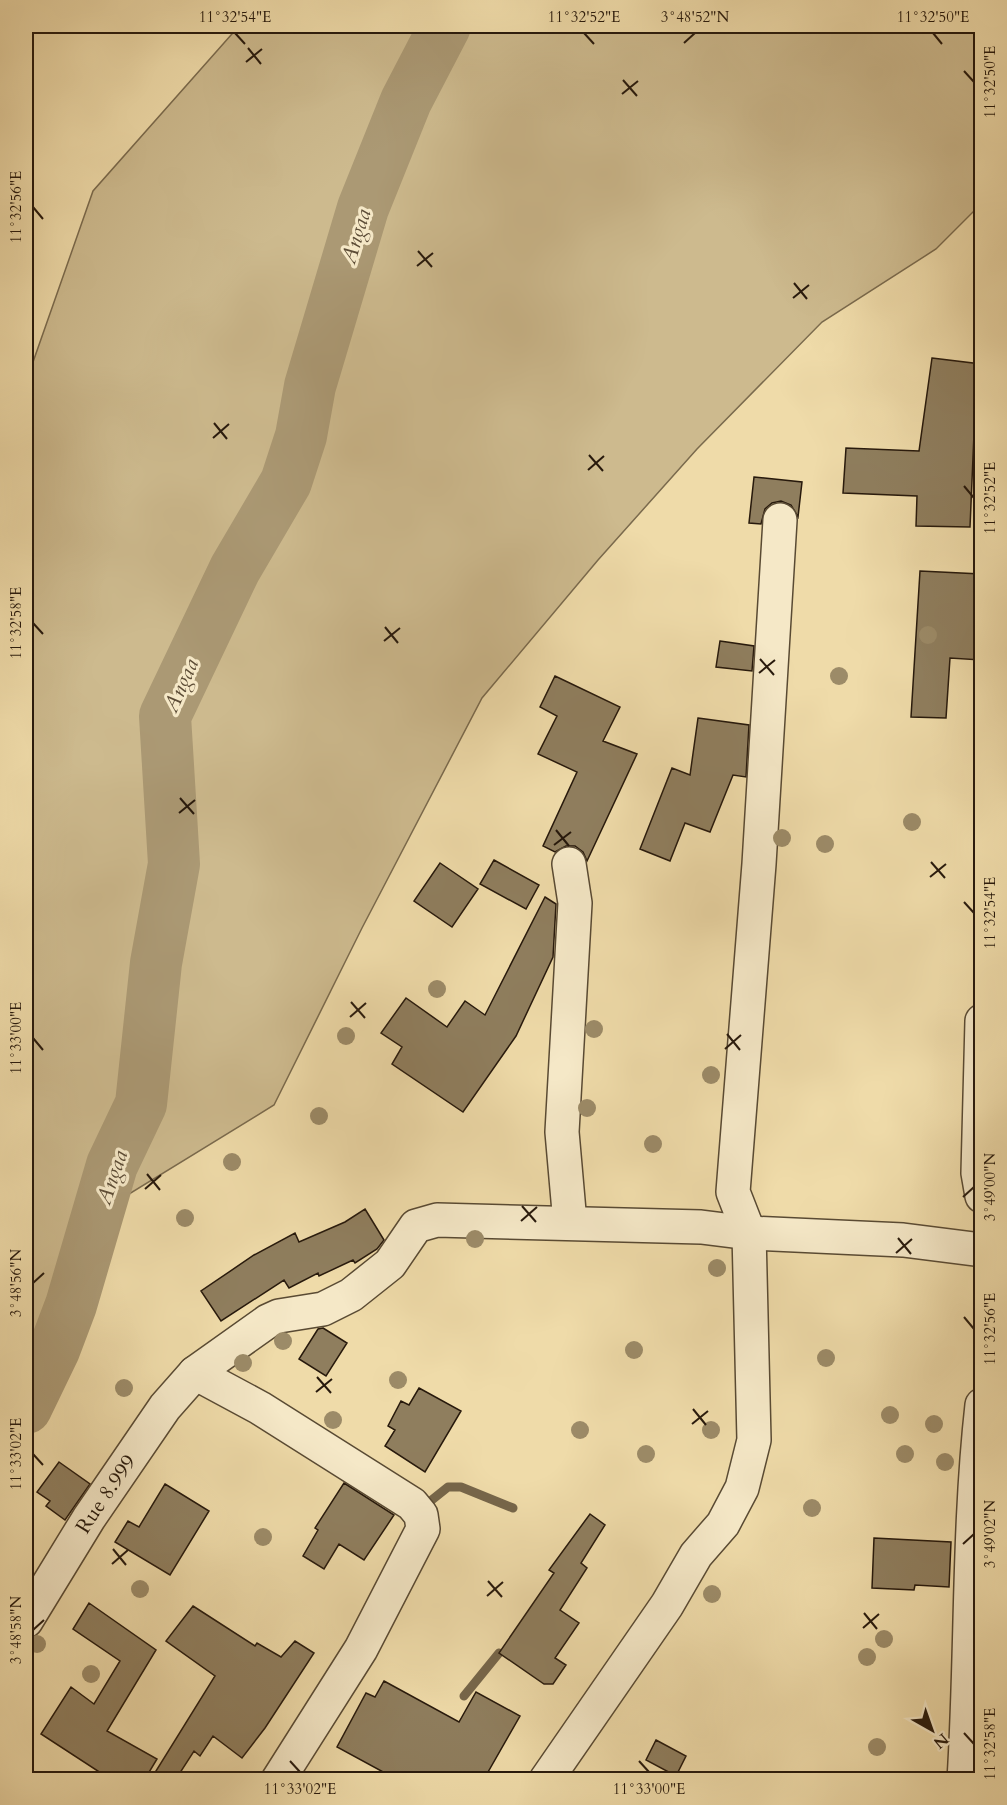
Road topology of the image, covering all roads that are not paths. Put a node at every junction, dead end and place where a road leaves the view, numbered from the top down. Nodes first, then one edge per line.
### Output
1 (780, 520) dead end
2 (569, 864) dead end
3 (981, 1021) edge
4 (981, 1196) edge
5 (570, 1223) junction
6 (749, 1233) junction
7 (981, 1250) edge
8 (195, 1373) junction
9 (981, 1405) edge
10 (26, 1621) edge
11 (975, 1701) edge
12 (278, 1779) edge
13 (546, 1779) edge
14 (964, 1779) edge

1 - 6 street
2 - 5 street
3 - 4 street
5 - 6 street, Rue 8.999
5 - 8 street, Rue 8.999
6 - 7 street, Rue 8.999
6 - 13 street
8 - 10 street, Rue 8.999
8 - 12 street
9 - 11 street
11 - 14 street

